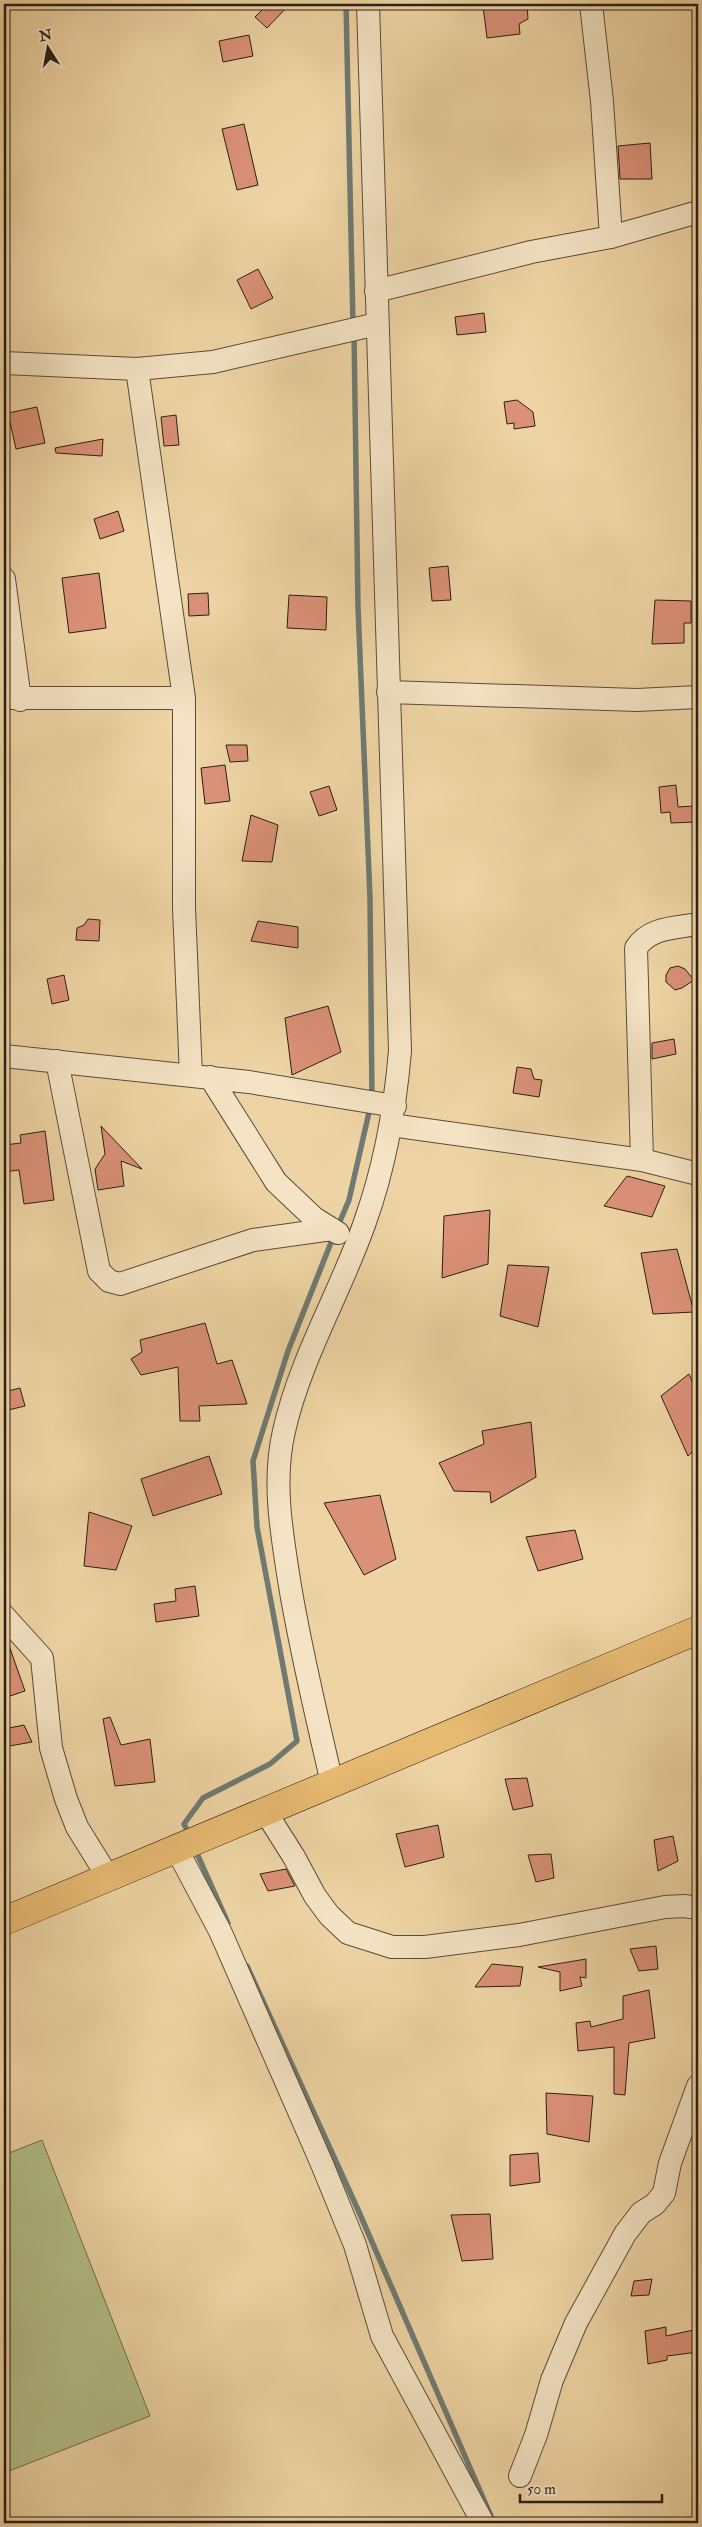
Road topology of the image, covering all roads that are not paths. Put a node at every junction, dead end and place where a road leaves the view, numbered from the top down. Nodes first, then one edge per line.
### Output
1 (368, 4) edge
2 (591, 4) edge
3 (698, 212) edge
4 (611, 237) junction
5 (376, 290) junction
6 (377, 324) junction
7 (4, 363) edge
8 (137, 369) junction
9 (4, 579) edge
10 (388, 692) junction
11 (698, 697) edge
12 (184, 698) junction
13 (12, 699) edge
14 (698, 924) edge
15 (4, 1056) edge
16 (57, 1061) junction
17 (200, 1076) junction
18 (393, 1115) junction
19 (642, 1160) junction
20 (698, 1174) edge
21 (332, 1229) junction
22 (356, 1244) junction
23 (4, 1616) edge
24 (698, 1630) edge
25 (332, 1783) junction
26 (265, 1811) junction
27 (176, 1848) junction
28 (108, 1877) junction
29 (698, 1908) edge
30 (4, 1921) edge
31 (698, 2086) edge
32 (520, 2476) dead end
33 (482, 2523) edge

1 - 5 street
2 - 4 street
3 - 4 street
4 - 5 street
5 - 6 street
6 - 8 street
6 - 10 street
7 - 8 street
8 - 12 street
9 - 13 street
10 - 11 street
10 - 18 street
12 - 13 street
12 - 17 street
14 - 19 street
15 - 16 street
16 - 17 street
16 - 21 street
17 - 18 street
17 - 21 street
18 - 19 street
18 - 22 street
19 - 20 street
21 - 22 street
22 - 25 street
23 - 28 street
24 - 25 main road
25 - 26 main road
26 - 27 main road
26 - 29 street
27 - 28 main road
27 - 33 street
28 - 30 main road
31 - 32 street

